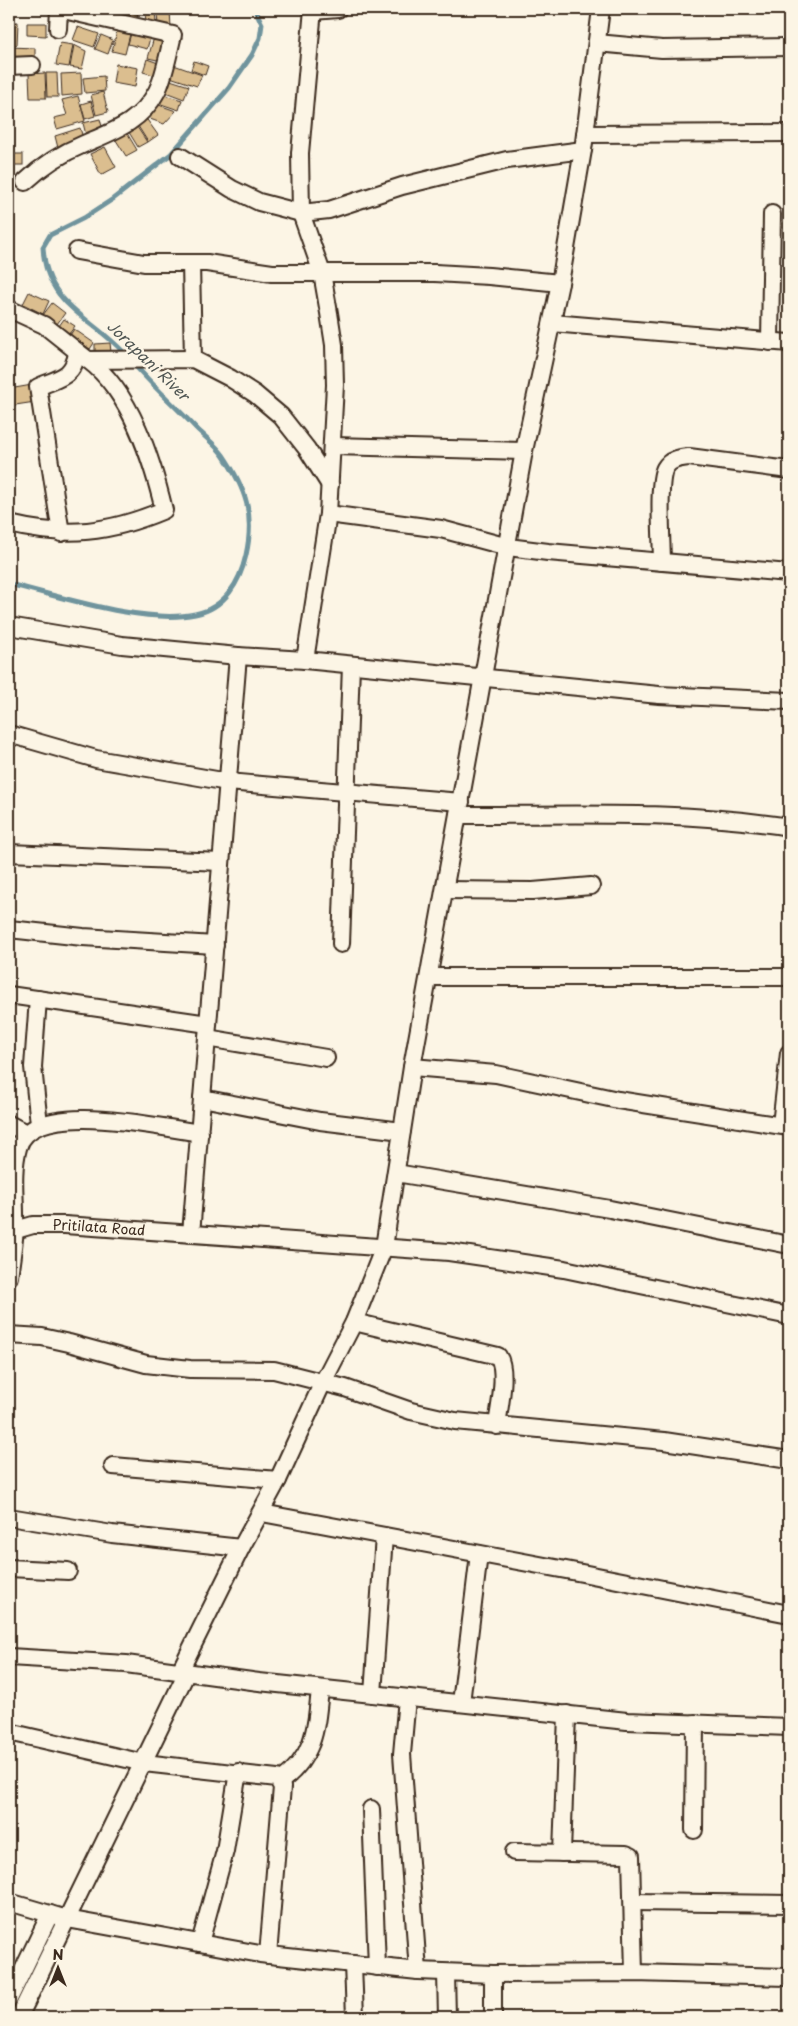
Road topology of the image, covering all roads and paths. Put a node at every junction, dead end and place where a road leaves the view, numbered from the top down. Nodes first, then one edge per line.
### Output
1 (59, 9) edge
2 (338, 9) edge
3 (601, 9) edge
4 (313, 10) edge
5 (58, 29) dead end
6 (598, 43) junction
7 (789, 47) edge
8 (32, 65) dead end
9 (9, 66) edge
10 (789, 133) edge
11 (584, 142) junction
12 (180, 156) dead end
13 (25, 182) dead end
14 (301, 213) junction
15 (772, 214) dead end
16 (77, 251) dead end
17 (191, 263) junction
18 (322, 273) junction
19 (560, 284) junction
20 (9, 309) edge
21 (552, 323) junction
22 (770, 342) junction
23 (789, 343) edge
24 (82, 357) junction
25 (193, 359) junction
26 (333, 446) junction
27 (524, 451) junction
28 (789, 470) edge
29 (330, 485) junction
30 (328, 514) junction
31 (9, 524) edge
32 (61, 533) junction
33 (508, 547) junction
34 (662, 562) junction
35 (789, 573) edge
36 (9, 626) edge
37 (238, 656) junction
38 (305, 660) junction
39 (350, 665) junction
40 (484, 678) junction
41 (789, 701) edge
42 (9, 734) edge
43 (228, 782) junction
44 (346, 791) junction
45 (459, 808) junction
46 (789, 827) edge
47 (9, 853) edge
48 (221, 862) junction
49 (591, 886) dead end
50 (445, 890) junction
51 (9, 929) edge
52 (341, 944) dead end
53 (214, 945) junction
54 (429, 977) junction
55 (789, 977) edge
56 (9, 995) edge
57 (38, 999) junction
58 (208, 1031) junction
59 (789, 1053) edge
60 (326, 1058) dead end
61 (412, 1066) junction
62 (202, 1098) junction
63 (9, 1124) edge
64 (785, 1126) edge
65 (32, 1129) junction
66 (402, 1131) junction
67 (200, 1133) junction
68 (396, 1173) junction
69 (12, 1231) edge
70 (191, 1234) junction
71 (789, 1245) edge
72 (384, 1247) junction
73 (9, 1277) edge
74 (789, 1316) edge
75 (354, 1322) junction
76 (9, 1335) edge
77 (323, 1382) junction
78 (497, 1426) junction
79 (789, 1460) edge
80 (113, 1466) dead end
81 (278, 1480) junction
82 (262, 1513) junction
83 (9, 1517) edge
84 (384, 1536) junction
85 (241, 1548) junction
86 (478, 1554) junction
87 (9, 1568) edge
88 (68, 1571) dead end
89 (789, 1614) edge
90 (9, 1657) edge
91 (184, 1672) junction
92 (320, 1688) junction
93 (373, 1694) junction
94 (407, 1698) junction
95 (460, 1703) junction
96 (567, 1714) junction
97 (695, 1724) junction
98 (789, 1727) edge
99 (9, 1732) edge
100 (144, 1763) junction
101 (238, 1772) junction
102 (280, 1782) junction
103 (371, 1809) dead end
104 (694, 1830) dead end
105 (514, 1852) dead end
106 (562, 1853) junction
107 (9, 1902) edge
108 (632, 1902) junction
109 (789, 1904) edge
110 (50, 1914) junction
111 (67, 1920) junction
112 (200, 1943) junction
113 (268, 1955) junction
114 (353, 1964) junction
115 (377, 1967) junction
116 (418, 1971) junction
117 (446, 1973) junction
118 (634, 1973) junction
119 (493, 1974) junction
120 (789, 1977) edge
121 (15, 2006) edge
122 (355, 2017) edge
123 (447, 2017) edge
124 (493, 2017) edge

1 - 5 street
1 - 13 street
2 - 4 street
3 - 6 street
4 - 14 street
6 - 7 street
6 - 11 street
8 - 9 street
10 - 11 street
11 - 14 street
11 - 19 street
12 - 14 street
14 - 18 street
15 - 22 street
16 - 17 street
17 - 18 street
17 - 25 street
18 - 19 street
18 - 26 street
19 - 21 street
20 - 24 street
21 - 22 street
21 - 27 street
22 - 23 street
24 - 25 street
24 - 32 street
24 - 32 street
25 - 29 street
26 - 27 street
26 - 29 street
27 - 33 street
28 - 34 street
29 - 30 street
30 - 33 street
30 - 38 street
31 - 32 street
33 - 34 street
33 - 40 street
34 - 35 street
36 - 37 street
37 - 38 street
37 - 43 street
38 - 39 street
39 - 40 street
39 - 44 street
40 - 41 street
40 - 45 street
42 - 43 street
43 - 44 street
43 - 48 street
44 - 45 street
44 - 52 street
45 - 46 street
45 - 50 street
47 - 48 street
48 - 53 street
49 - 50 street
50 - 54 street
51 - 53 street
53 - 58 street
54 - 55 street
54 - 61 street
56 - 57 street
57 - 58 street
57 - 65 street
58 - 60 street
58 - 62 street
59 - 64 street
61 - 64 street
61 - 66 street
62 - 66 street
62 - 67 street
63 - 65 street
65 - 67 street
65 - 69 street
66 - 68 street
67 - 70 street
68 - 71 street
68 - 72 street
69 - 70 street, Pritilata Road
69 - 73 street
70 - 72 street, Pritilata Road
72 - 74 street, Pritilata Road
72 - 75 street
75 - 77 street
75 - 78 street
76 - 77 street
77 - 78 street
77 - 81 street
78 - 79 street
80 - 81 street
81 - 82 street
82 - 84 street
82 - 85 street
83 - 85 street
84 - 86 street
84 - 93 street
85 - 91 street
86 - 89 street
86 - 95 street
87 - 88 street
90 - 91 street
91 - 92 street
91 - 100 street
92 - 93 street
92 - 102 street
93 - 94 street
94 - 95 street
94 - 116 street
95 - 96 street
96 - 97 street
96 - 106 street
97 - 98 street
97 - 104 street
99 - 100 street
100 - 101 street
100 - 111 street
101 - 102 street
101 - 112 street
102 - 113 street
103 - 115 street
105 - 106 street
106 - 108 street
107 - 110 street
108 - 109 street
108 - 118 street
110 - 111 street
110 - 121 street
111 - 112 street
111 - 121 street
112 - 113 street
113 - 114 street
114 - 115 street
114 - 122 street
115 - 116 street
116 - 117 street
117 - 119 street
117 - 123 street
118 - 119 street
118 - 120 street
119 - 124 street

